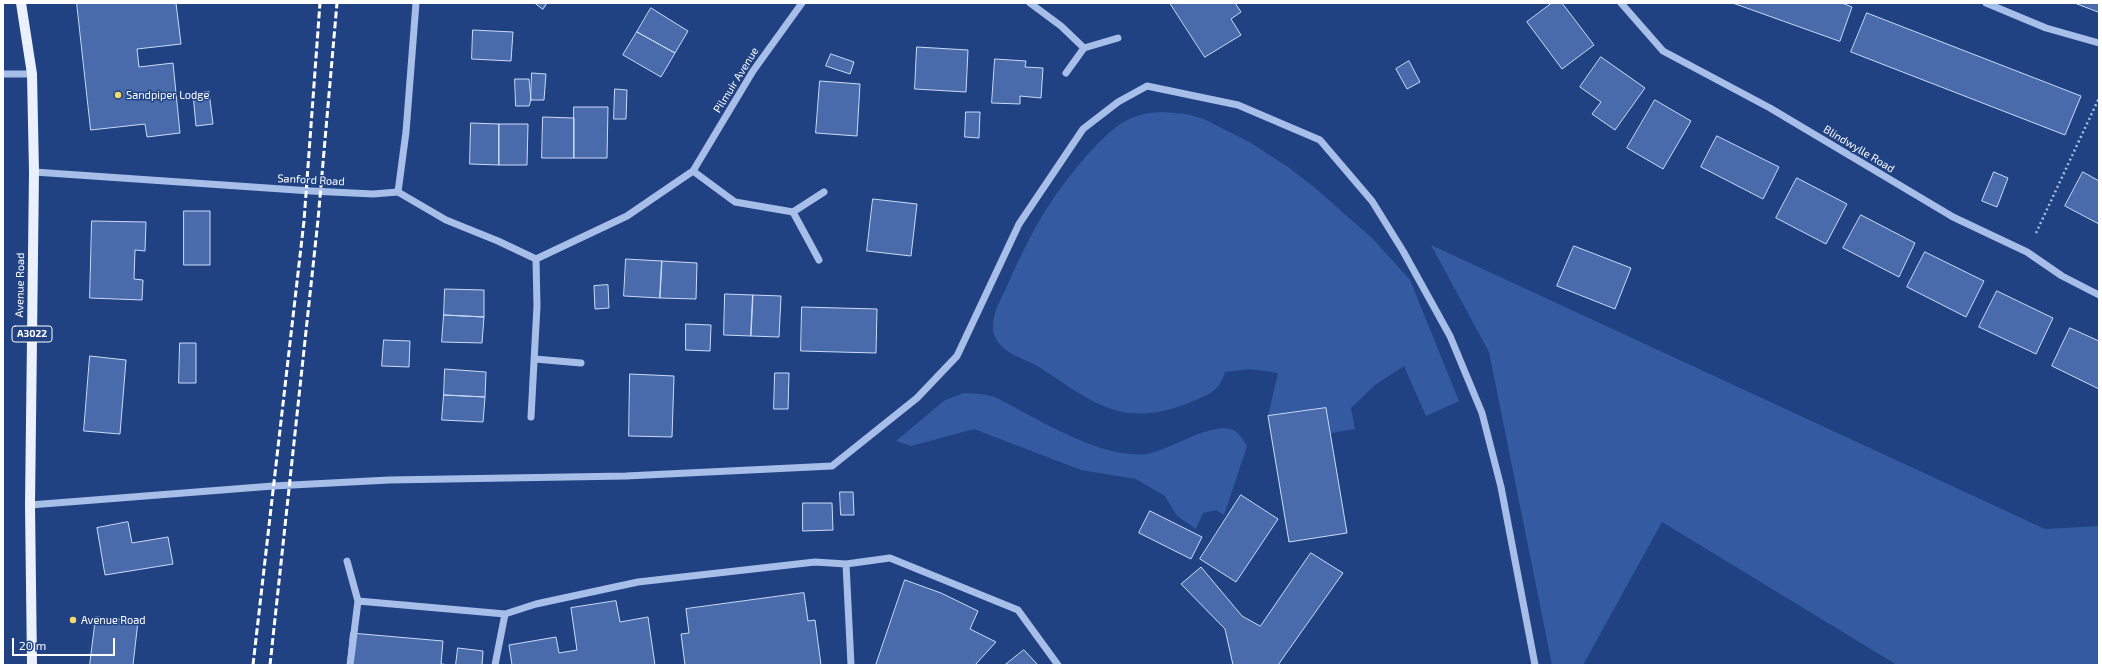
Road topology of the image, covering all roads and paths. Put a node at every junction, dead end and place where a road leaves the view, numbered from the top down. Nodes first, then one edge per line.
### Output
1 (21, 3) edge
2 (416, 3) edge
3 (802, 3) edge
4 (1030, 3) edge
5 (1621, 3) edge
6 (1986, 3) edge
7 (1118, 38) dead end
8 (2099, 43) edge
9 (1084, 48) junction
10 (1066, 73) dead end
11 (3, 74) edge
12 (32, 74) junction
13 (2099, 98) edge
14 (693, 171) junction
15 (34, 172) junction
16 (398, 192) junction
17 (824, 192) dead end
18 (793, 212) junction
19 (2027, 252) junction
20 (536, 259) junction
21 (819, 260) dead end
22 (2099, 295) edge
23 (535, 359) junction
24 (581, 363) dead end
25 (531, 417) dead end
26 (30, 505) junction
27 (347, 562) dead end
28 (846, 564) junction
29 (358, 601) junction
30 (505, 614) junction
31 (32, 665) edge
32 (350, 665) edge
33 (495, 665) edge
34 (851, 665) edge
35 (1058, 665) edge
36 (1535, 665) edge

1 - 12 main road, Avenue Road / A3022
2 - 16 street
3 - 14 street, Pilmuir Avenue
4 - 9 street
5 - 19 street, Blindwylle Road
6 - 8 street
7 - 9 street
9 - 10 street
11 - 12 street
12 - 15 main road, Avenue Road / A3022
13 - 19 path
14 - 18 street
14 - 20 street, Pilmuir Avenue
15 - 16 street, Sanford Road
15 - 26 main road, Avenue Road / A3022
16 - 20 street
17 - 18 street
18 - 21 street
19 - 22 street, Blindwylle Road
20 - 23 street
23 - 24 street
23 - 25 street
26 - 31 main road, Avenue Road / A3022
26 - 36 street
27 - 29 street
28 - 30 street
28 - 34 street
28 - 35 street
29 - 30 street
29 - 32 street
30 - 33 street

